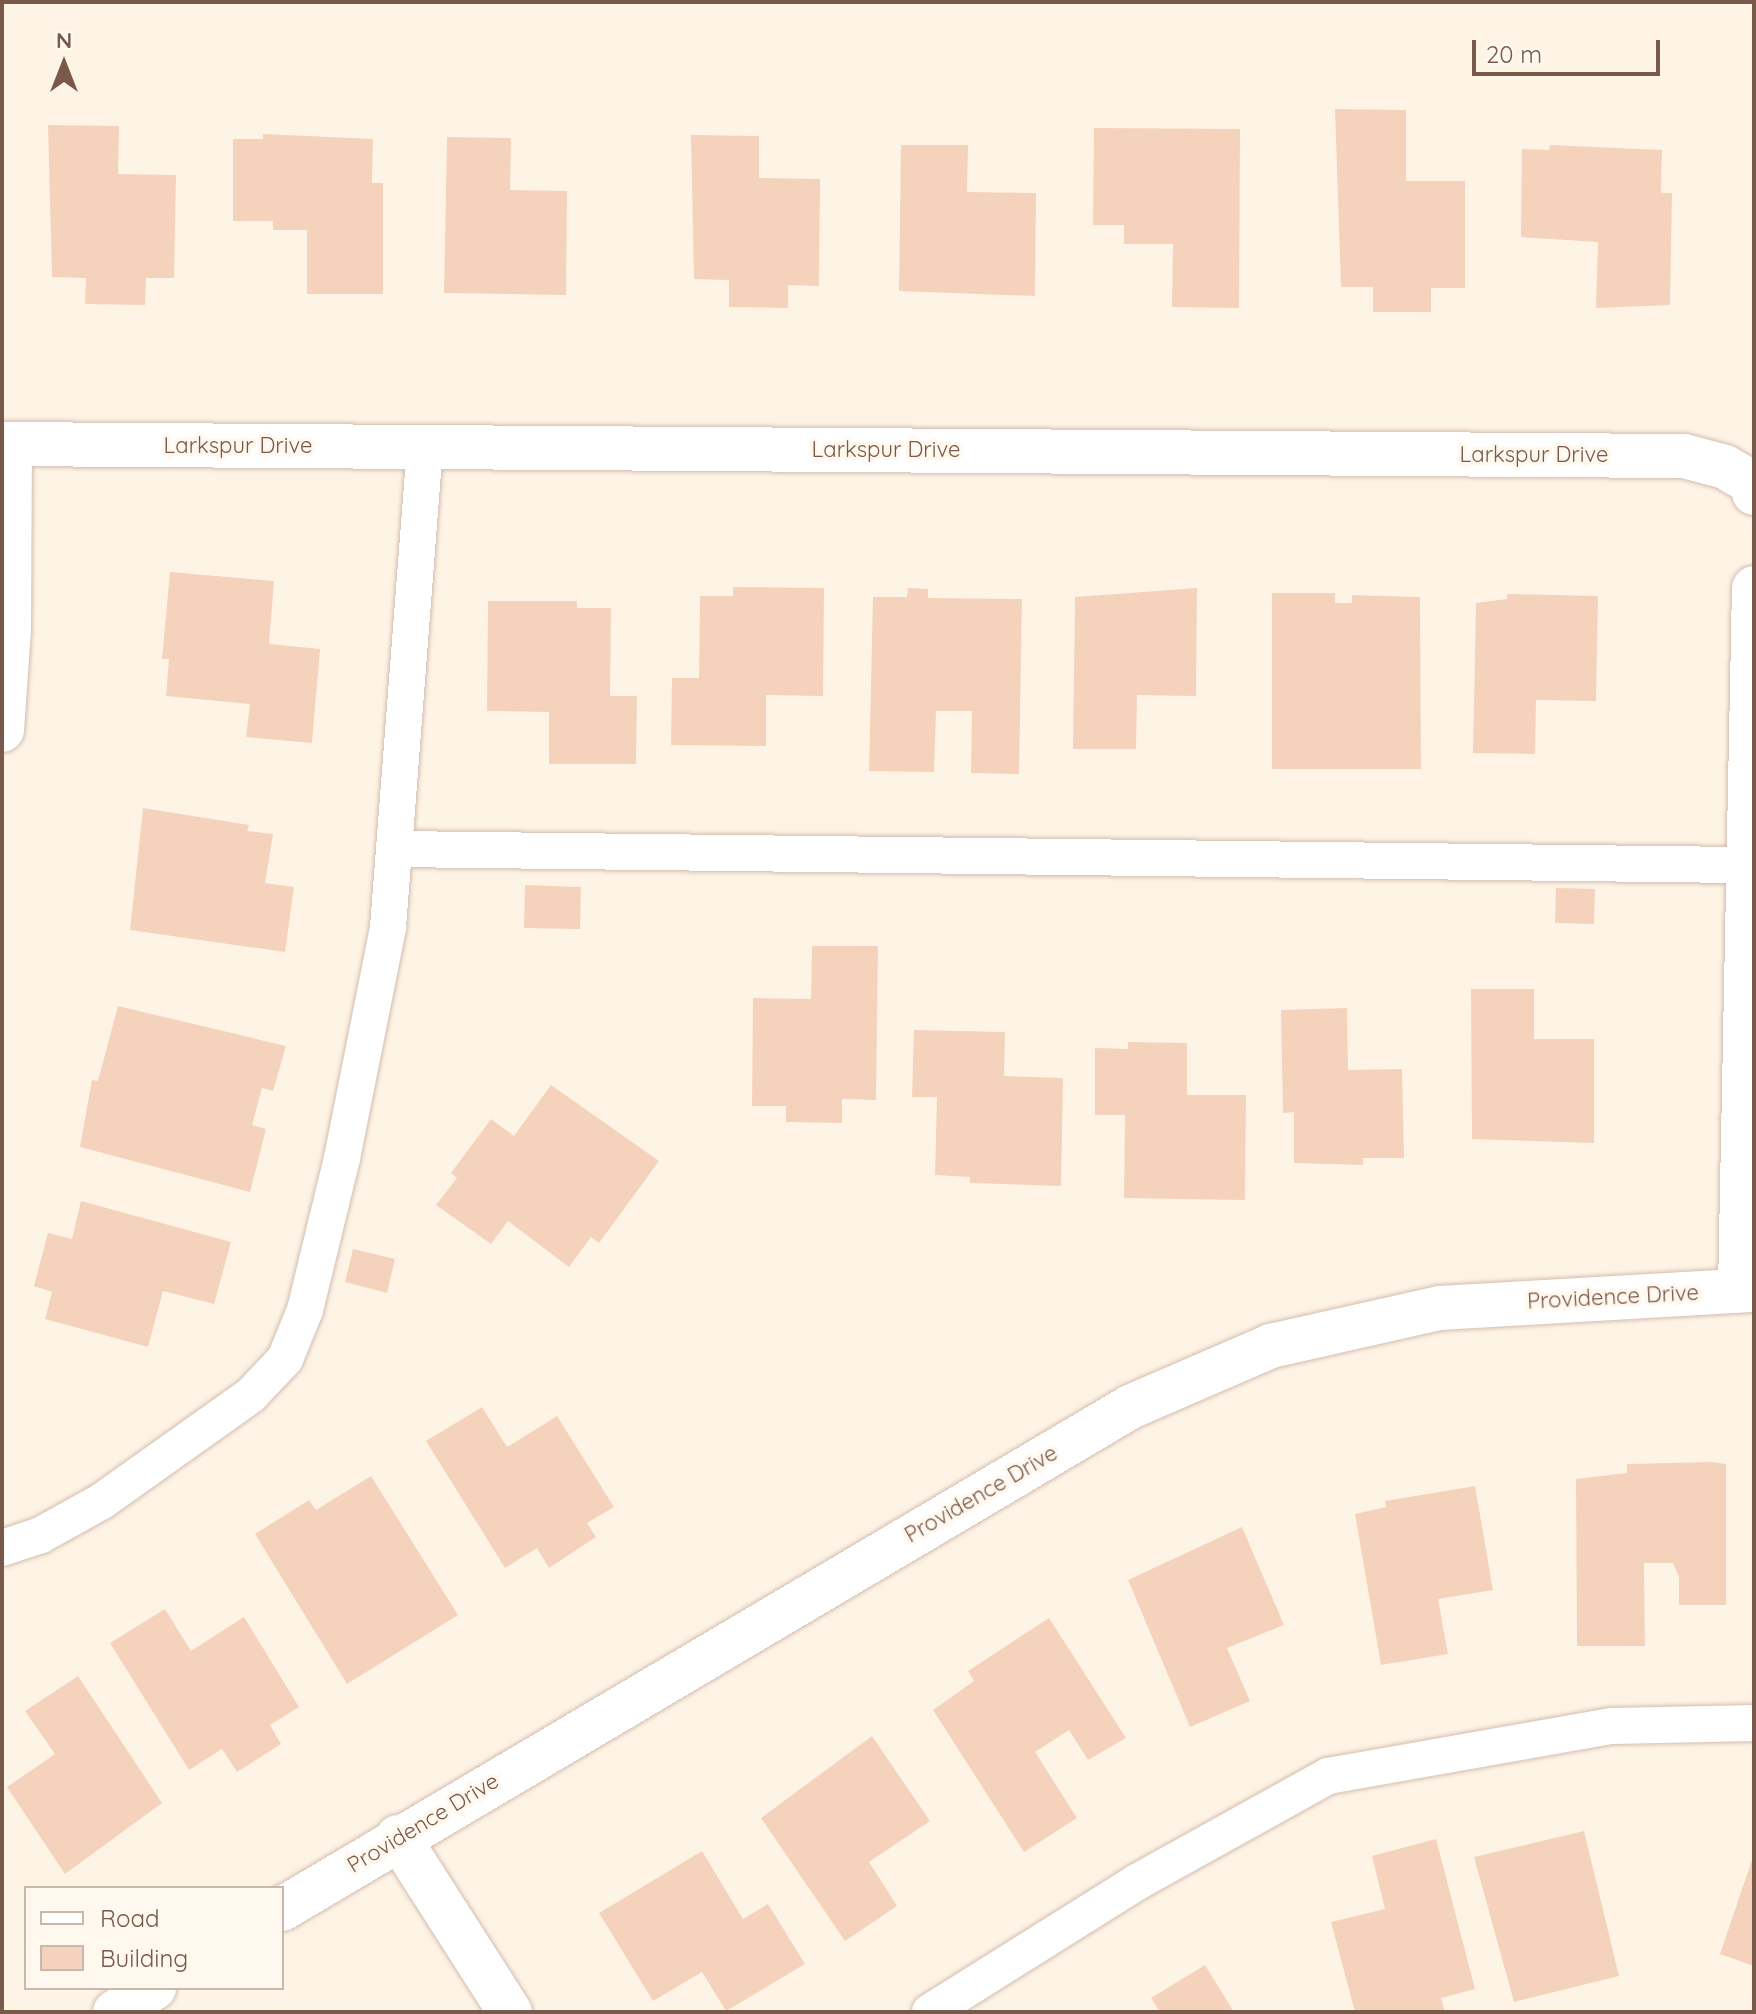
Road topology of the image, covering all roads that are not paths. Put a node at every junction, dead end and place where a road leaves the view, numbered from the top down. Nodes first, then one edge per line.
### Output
1 (6, 444) edge
2 (425, 447) junction
3 (1754, 493) edge
4 (1754, 588) edge
5 (2, 730) edge
6 (394, 849) junction
7 (1752, 865) junction
8 (1747, 1290) edge
9 (2, 1548) edge
10 (1754, 1723) edge
11 (398, 1837) junction
12 (284, 1908) edge
13 (151, 1990) edge
14 (115, 2012) edge
15 (510, 2012) edge
16 (930, 2012) edge

1 - 2 street, Larkspur Drive
1 - 5 street
2 - 3 street, Larkspur Drive
2 - 6 lane
4 - 7 street
6 - 7 lane
6 - 9 lane
7 - 8 street
8 - 11 street, Providence Drive
10 - 16 lane
11 - 12 street, Providence Drive
11 - 15 street
13 - 14 street

